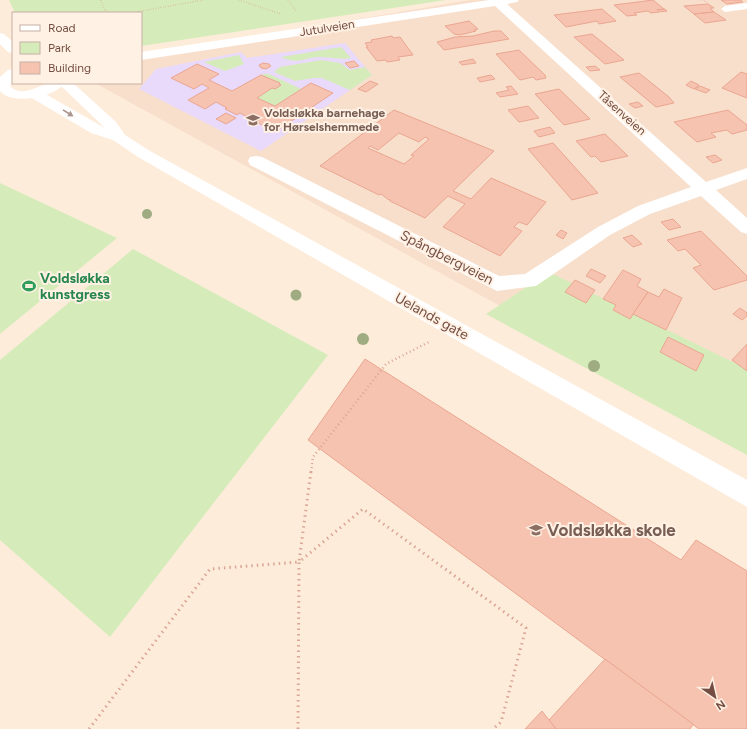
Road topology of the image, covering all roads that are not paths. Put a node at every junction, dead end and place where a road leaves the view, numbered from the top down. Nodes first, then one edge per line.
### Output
1 (513, 0) edge
2 (496, 1) edge
3 (747, 6) edge
4 (725, 8) dead end
5 (0, 37) edge
6 (12, 48) edge
7 (142, 56) edge
8 (4, 80) edge
9 (56, 84) edge
10 (66, 84) edge
11 (28, 94) junction
12 (0, 104) edge
13 (118, 137) junction
14 (256, 161) dead end
15 (747, 173) edge
16 (705, 189) junction
17 (747, 228) edge
18 (747, 494) edge

1 - 2 street, Jutulveien
2 - 7 street, Jutulveien
2 - 16 street, Tåsenveien
3 - 4 lane
5 - 6 street
8 - 11 street, Uelands gate
9 - 11 street
10 - 13 street, Uelands gate
11 - 12 street
11 -> 13 street, Uelands gate
13 - 18 street, Uelands gate
14 - 16 street, Spångbergveien
15 - 16 street, Spångbergveien
16 - 17 street, Tåsenveien

